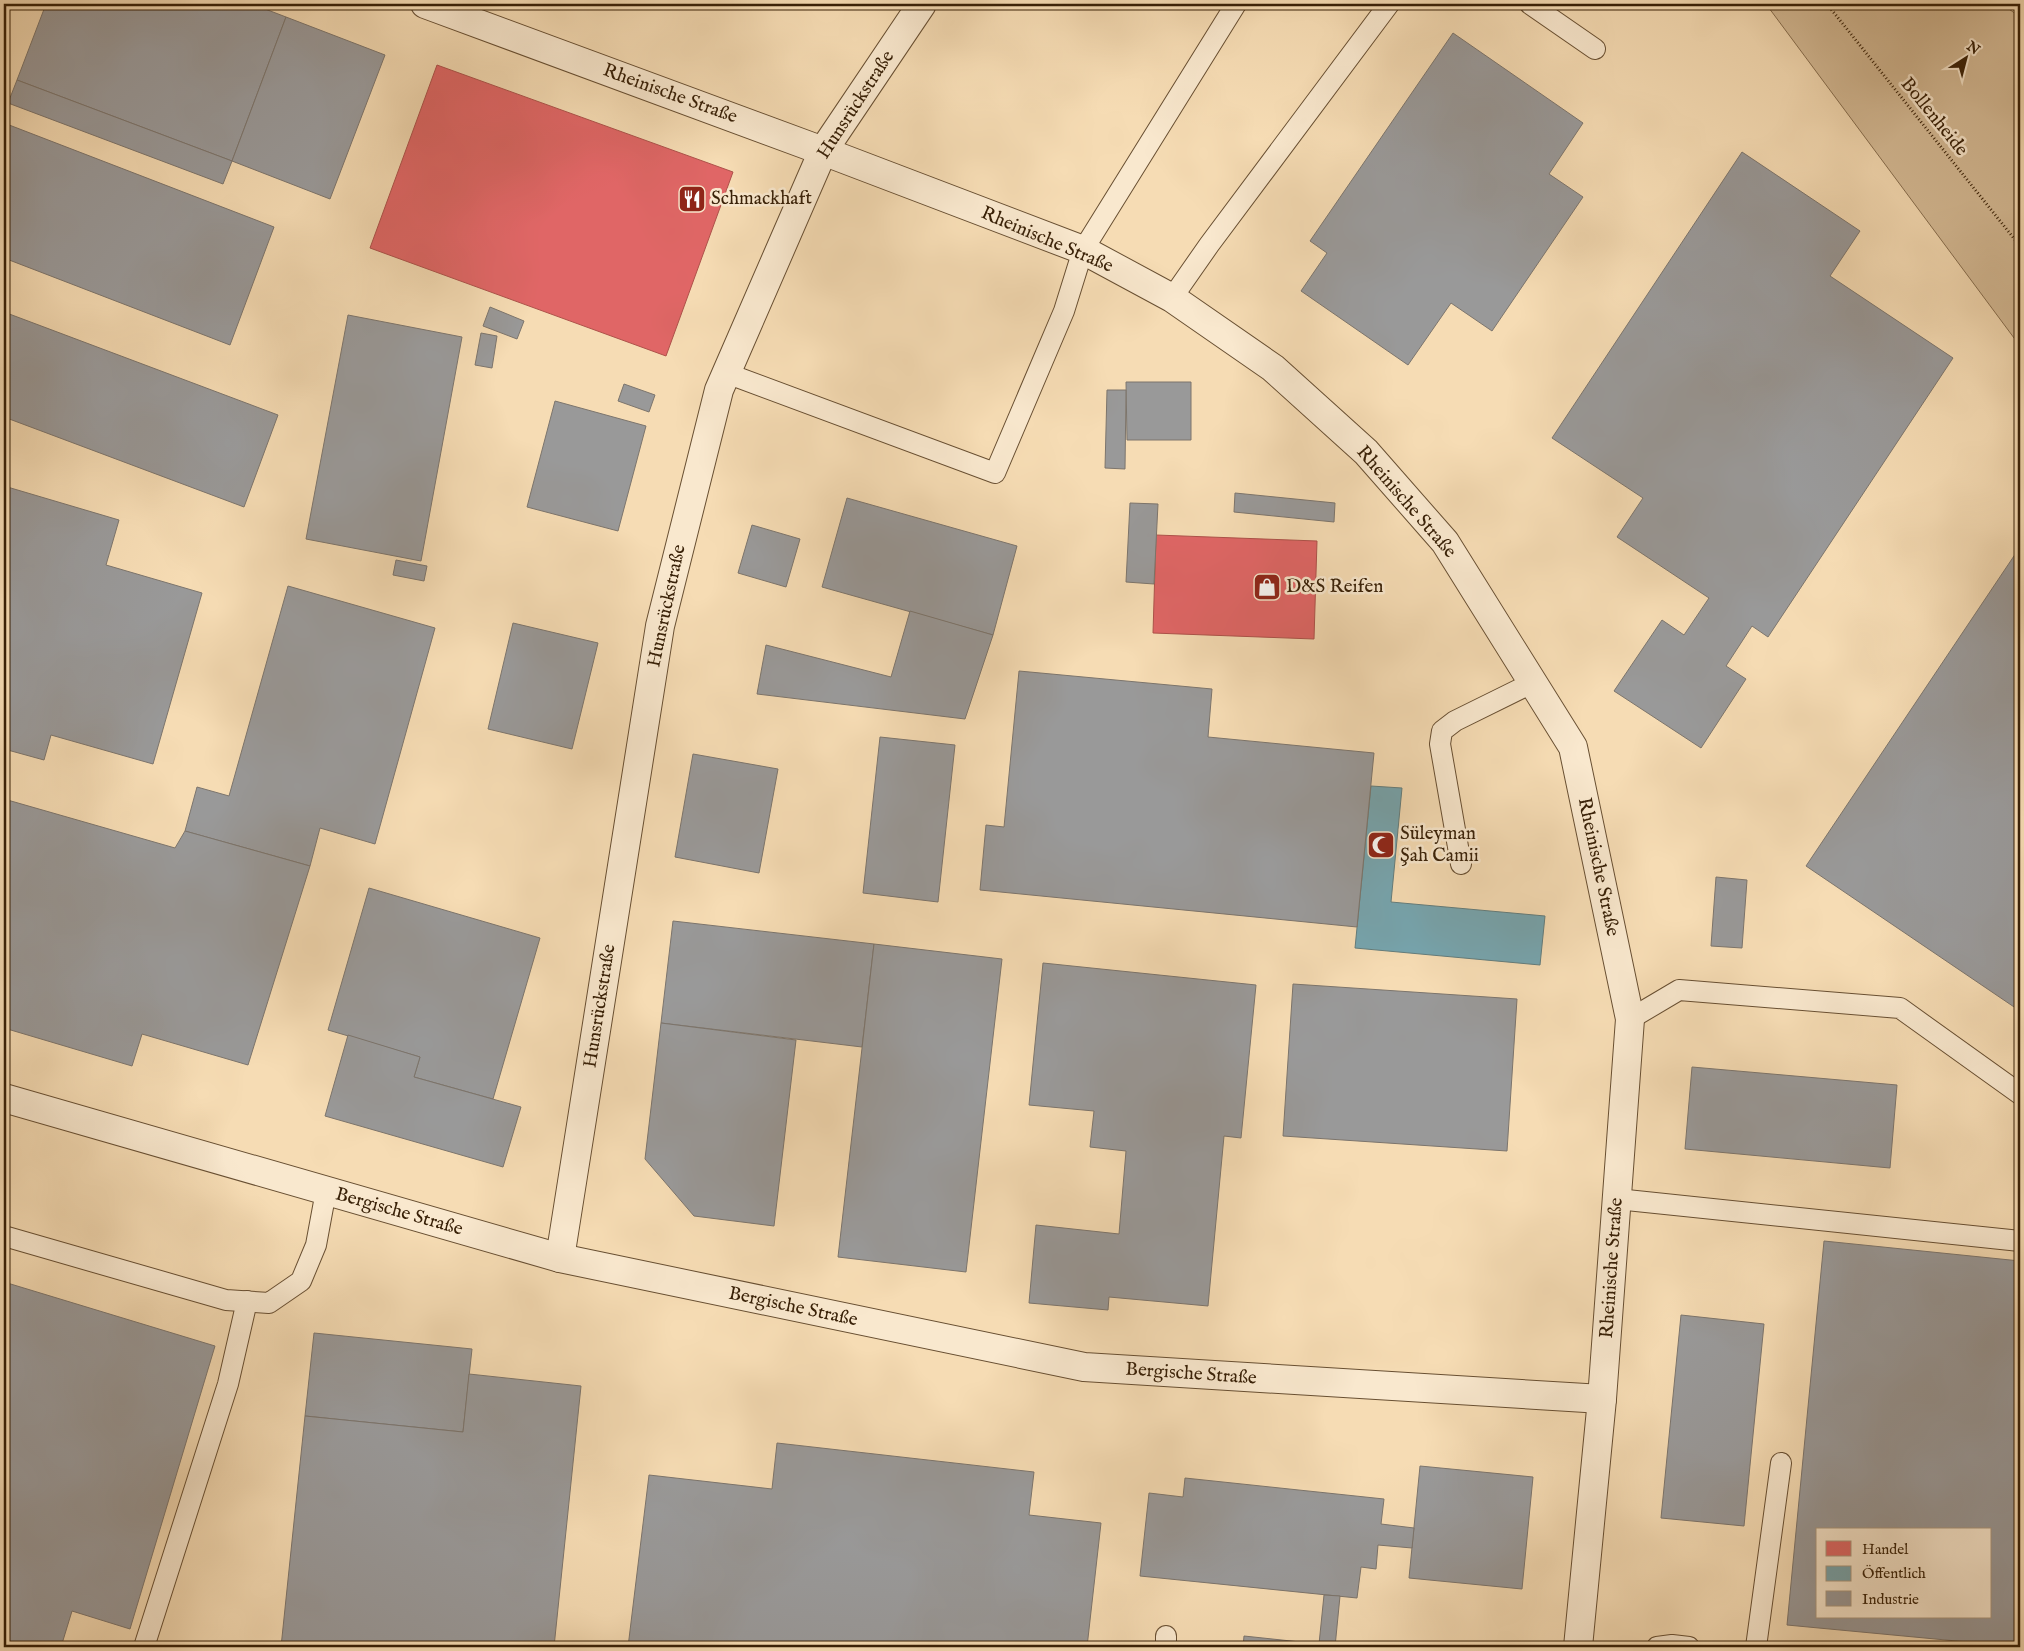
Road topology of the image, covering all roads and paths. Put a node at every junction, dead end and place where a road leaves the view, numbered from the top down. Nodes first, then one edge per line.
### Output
1 (425, 4) edge
2 (922, 4) edge
3 (1236, 4) edge
4 (1389, 4) edge
5 (1530, 4) edge
6 (1827, 4) edge
7 (1595, 49) dead end
8 (823, 151) junction
9 (2020, 246) edge
10 (1083, 250) junction
11 (1172, 298) junction
12 (726, 373) junction
13 (1534, 682) junction
14 (1461, 864) dead end
15 (1630, 1019) junction
16 (2020, 1094) edge
17 (4, 1098) edge
18 (326, 1191) junction
19 (1617, 1199) junction
20 (4, 1236) edge
21 (2020, 1241) edge
22 (560, 1258) junction
23 (247, 1302) junction
24 (1602, 1399) junction
25 (1781, 1464) dead end
26 (144, 1647) edge
27 (1578, 1647) edge
28 (1657, 1647) edge
29 (1689, 1647) edge
30 (1756, 1647) edge

1 - 8 street, Rheinische Straße
2 - 8 street, Hunsrückstraße
3 - 10 lane
4 - 11 lane
5 - 7 lane
6 - 9 path, Bollenheide
8 - 10 street, Rheinische Straße
8 - 12 street, Hunsrückstraße
10 - 11 street, Rheinische Straße
10 - 12 lane
11 - 13 street, Rheinische Straße
12 - 22 street, Hunsrückstraße
13 - 14 lane
13 - 15 street, Rheinische Straße
15 - 16 lane
15 - 19 street, Rheinische Straße
17 - 18 street, Bergische Straße
18 - 22 street, Bergische Straße
18 - 23 lane
19 - 21 lane
19 - 24 street, Rheinische Straße
20 - 23 lane
22 - 24 street, Bergische Straße
23 - 26 lane
24 - 27 street, Rheinische Straße
25 - 30 lane
28 - 29 lane

